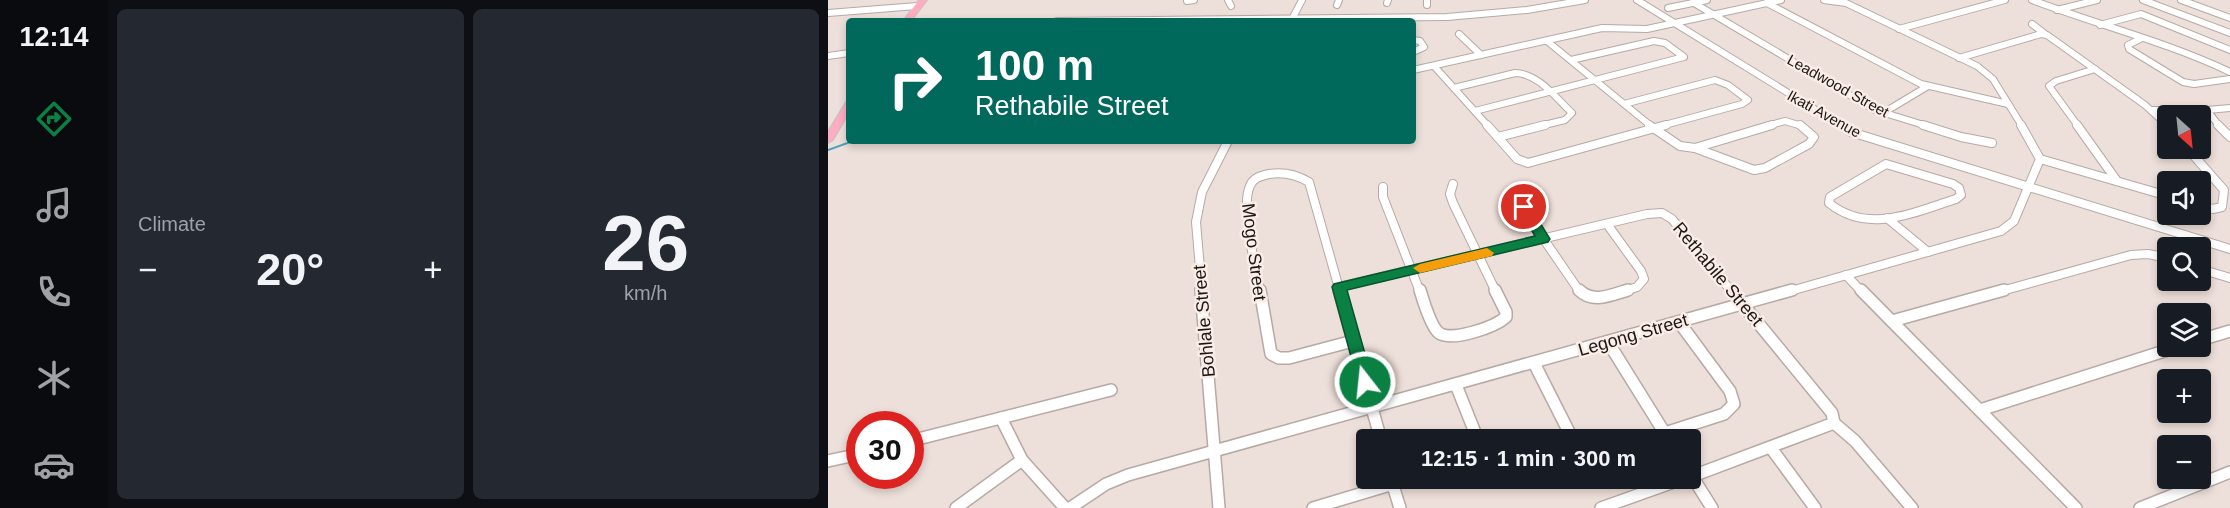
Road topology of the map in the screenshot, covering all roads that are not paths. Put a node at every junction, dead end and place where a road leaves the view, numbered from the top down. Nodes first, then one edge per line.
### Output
1 (931, 0) edge
2 (1302, 0) edge
3 (1585, 0) edge
4 (1637, 0) edge
5 (1707, 0) edge
6 (1781, 0) edge
7 (1824, 0) edge
8 (1855, 0) edge
9 (2005, 0) edge
10 (2032, 0) edge
11 (2097, 0) edge
12 (2143, 0) edge
13 (2184, 0) edge
14 (920, 3) edge
15 (1694, 3) junction
16 (1767, 3) junction
17 (1846, 3) junction
18 (1668, 8) dead end
19 (2057, 10) junction
20 (2230, 12) edge
21 (828, 13) edge
22 (1713, 15) junction
23 (2221, 15) junction
24 (909, 18) edge
25 (918, 18) edge
26 (1293, 18) edge
27 (1381, 18) edge
28 (2230, 18) edge
29 (1676, 23) junction
30 (2032, 24) dead end
31 (2099, 25) junction
32 (1899, 29) junction
33 (2230, 33) edge
34 (1459, 34) dead end
35 (2048, 35) junction
36 (2140, 39) junction
37 (1416, 40) edge
38 (1547, 41) junction
39 (2230, 50) edge
40 (1416, 51) edge
41 (846, 54) edge
42 (1482, 55) junction
43 (828, 57) edge
44 (1959, 58) junction
45 (1571, 60) junction
46 (1434, 66) junction
47 (1416, 69) edge
48 (2095, 69) junction
49 (2230, 72) edge
50 (2230, 79) edge
51 (1596, 81) junction
52 (1928, 86) junction
53 (1454, 88) junction
54 (1550, 92) junction
55 (1624, 104) junction
56 (2008, 104) junction
57 (2230, 108) edge
58 (846, 109) edge
59 (2151, 110) junction
60 (2157, 110) edge
61 (2211, 110) edge
62 (1475, 111) junction
63 (1882, 113) junction
64 (2211, 115) edge
65 (2157, 116) edge
66 (846, 119) edge
67 (1654, 129) junction
68 (2230, 137) edge
69 (829, 138) edge
70 (1498, 138) junction
71 (1992, 143) dead end
72 (1226, 144) edge
73 (1695, 148) junction
74 (2040, 159) junction
75 (2197, 159) edge
76 (2207, 171) edge
77 (2211, 175) edge
78 (2118, 182) junction
79 (1453, 184) dead end
80 (1383, 187) dead end
81 (2029, 188) junction
82 (2157, 193) edge
83 (1525, 198) dead end
84 (2211, 209) edge
85 (1887, 218) junction
86 (1607, 224) junction
87 (1543, 239) junction
88 (2230, 249) edge
89 (1928, 252) junction
90 (1479, 255) junction
91 (2157, 256) edge
92 (1411, 270) junction
93 (2211, 272) edge
94 (1846, 275) junction
95 (2230, 278) edge
96 (1339, 287) junction
97 (1744, 304) junction
98 (1892, 321) junction
99 (1679, 322) junction
100 (2230, 331) edge
101 (2211, 337) edge
102 (1353, 341) junction
103 (1608, 342) junction
104 (2157, 353) edge
105 (1534, 363) junction
106 (1456, 385) junction
107 (1111, 390) dead end
108 (1372, 408) junction
109 (1980, 410) junction
110 (1001, 418) junction
111 (1834, 423) junction
112 (1378, 429) edge
113 (1474, 429) edge
114 (1567, 429) edge
115 (1663, 429) edge
116 (1685, 429) edge
117 (924, 437) edge
118 (1771, 448) junction
119 (1214, 452) junction
120 (846, 457) edge
121 (1022, 460) junction
122 (828, 461) edge
123 (1701, 472) edge
124 (2230, 472) edge
125 (1369, 489) edge
126 (1394, 489) edge
127 (1654, 489) edge
128 (1699, 489) edge
129 (1605, 507) edge
130 (956, 508) edge
131 (1065, 508) edge
132 (1070, 508) edge
133 (1219, 508) edge
134 (1313, 508) edge
135 (1400, 508) edge
136 (1712, 508) edge
137 (1815, 508) edge
138 (1912, 508) edge
139 (2076, 508) edge
140 (2140, 508) edge

1 - 25 main road
2 - 26 street
3 - 27 street
4 - 29 street, Ikati Avenue
5 - 15 street
6 - 16 street
7 - 17 street
8 - 17 street
9 - 32 street
10 - 19 street
11 - 19 street
12 - 33 street
13 - 23 street
14 - 21 street
14 - 24 main road
15 - 18 street
15 - 22 street, Leadwood Street
16 - 22 street
16 - 52 street
17 - 32 street
19 - 31 street
20 - 23 street
22 - 29 street
22 - 63 street, Leadwood Street
23 - 28 street
29 - 38 street
29 - 81 street, Ikati Avenue
30 - 35 street
31 - 36 street
31 - 39 street
32 - 44 street
34 - 42 street
35 - 44 street
35 - 48 street
36 - 49 street
36 - 50 street
37 - 40 street
38 - 42 street
38 - 45 street
41 - 43 street
42 - 46 street
44 - 56 street
45 - 51 street
45 - 51 street
46 - 47 street
46 - 53 street
48 - 59 street
48 - 78 street
51 - 54 street
51 - 55 street
52 - 56 street
52 - 63 street
53 - 54 street
53 - 62 street
54 - 62 street
54 - 70 street
55 - 67 street
55 - 67 street
56 - 74 street
57 - 61 street
58 - 69 main road
59 - 60 street
59 - 65 street
62 - 70 street
63 - 71 street, Leadwood Street
64 - 68 street
66 - 69 main road
67 - 70 street
67 - 73 street
72 - 119 street, Bohlale Street
73 - 73 street
74 - 78 street
74 - 81 street, Legong Street
75 - 76 street
77 - 84 street
78 - 82 street
79 - 90 street
80 - 92 street
81 - 88 street, Ikati Avenue
81 - 89 street, Legong Street
83 - 87 street
85 - 85 street
85 - 89 street
86 - 87 street, Rethabile Street
86 - 87 street
86 - 97 street, Rethabile Street
87 - 90 street, Rethabile Street
89 - 94 street, Legong Street
90 - 92 street, Rethabile Street
90 - 92 street
91 - 98 street
92 - 96 street, Rethabile Street
93 - 95 street
94 - 97 street, Legong Street
94 - 98 street
96 - 102 street, Mogo Street
96 - 102 street, Mogo Street
97 - 99 street, Legong Street
97 - 111 street, Rethabile Street
98 - 109 street
99 - 103 street, Legong Street
99 - 116 street
100 - 101 street
102 - 108 street, Mogo Street
103 - 105 street, Legong Street
103 - 115 street
104 - 109 street
105 - 106 street, Legong Street
105 - 114 street
106 - 108 street, Legong Street
106 - 113 street
107 - 110 street
108 - 112 street, Mogo Street
108 - 119 street, Legong Street
109 - 139 street
110 - 117 street
110 - 121 street
111 - 118 street
111 - 138 street, Rethabile Street
118 - 123 street
118 - 137 street
119 - 132 street, Legong Street
119 - 133 street, Bohlale Street
120 - 122 street
121 - 130 street
121 - 131 street
124 - 140 street
125 - 134 street
126 - 135 street
127 - 129 street
128 - 136 street

